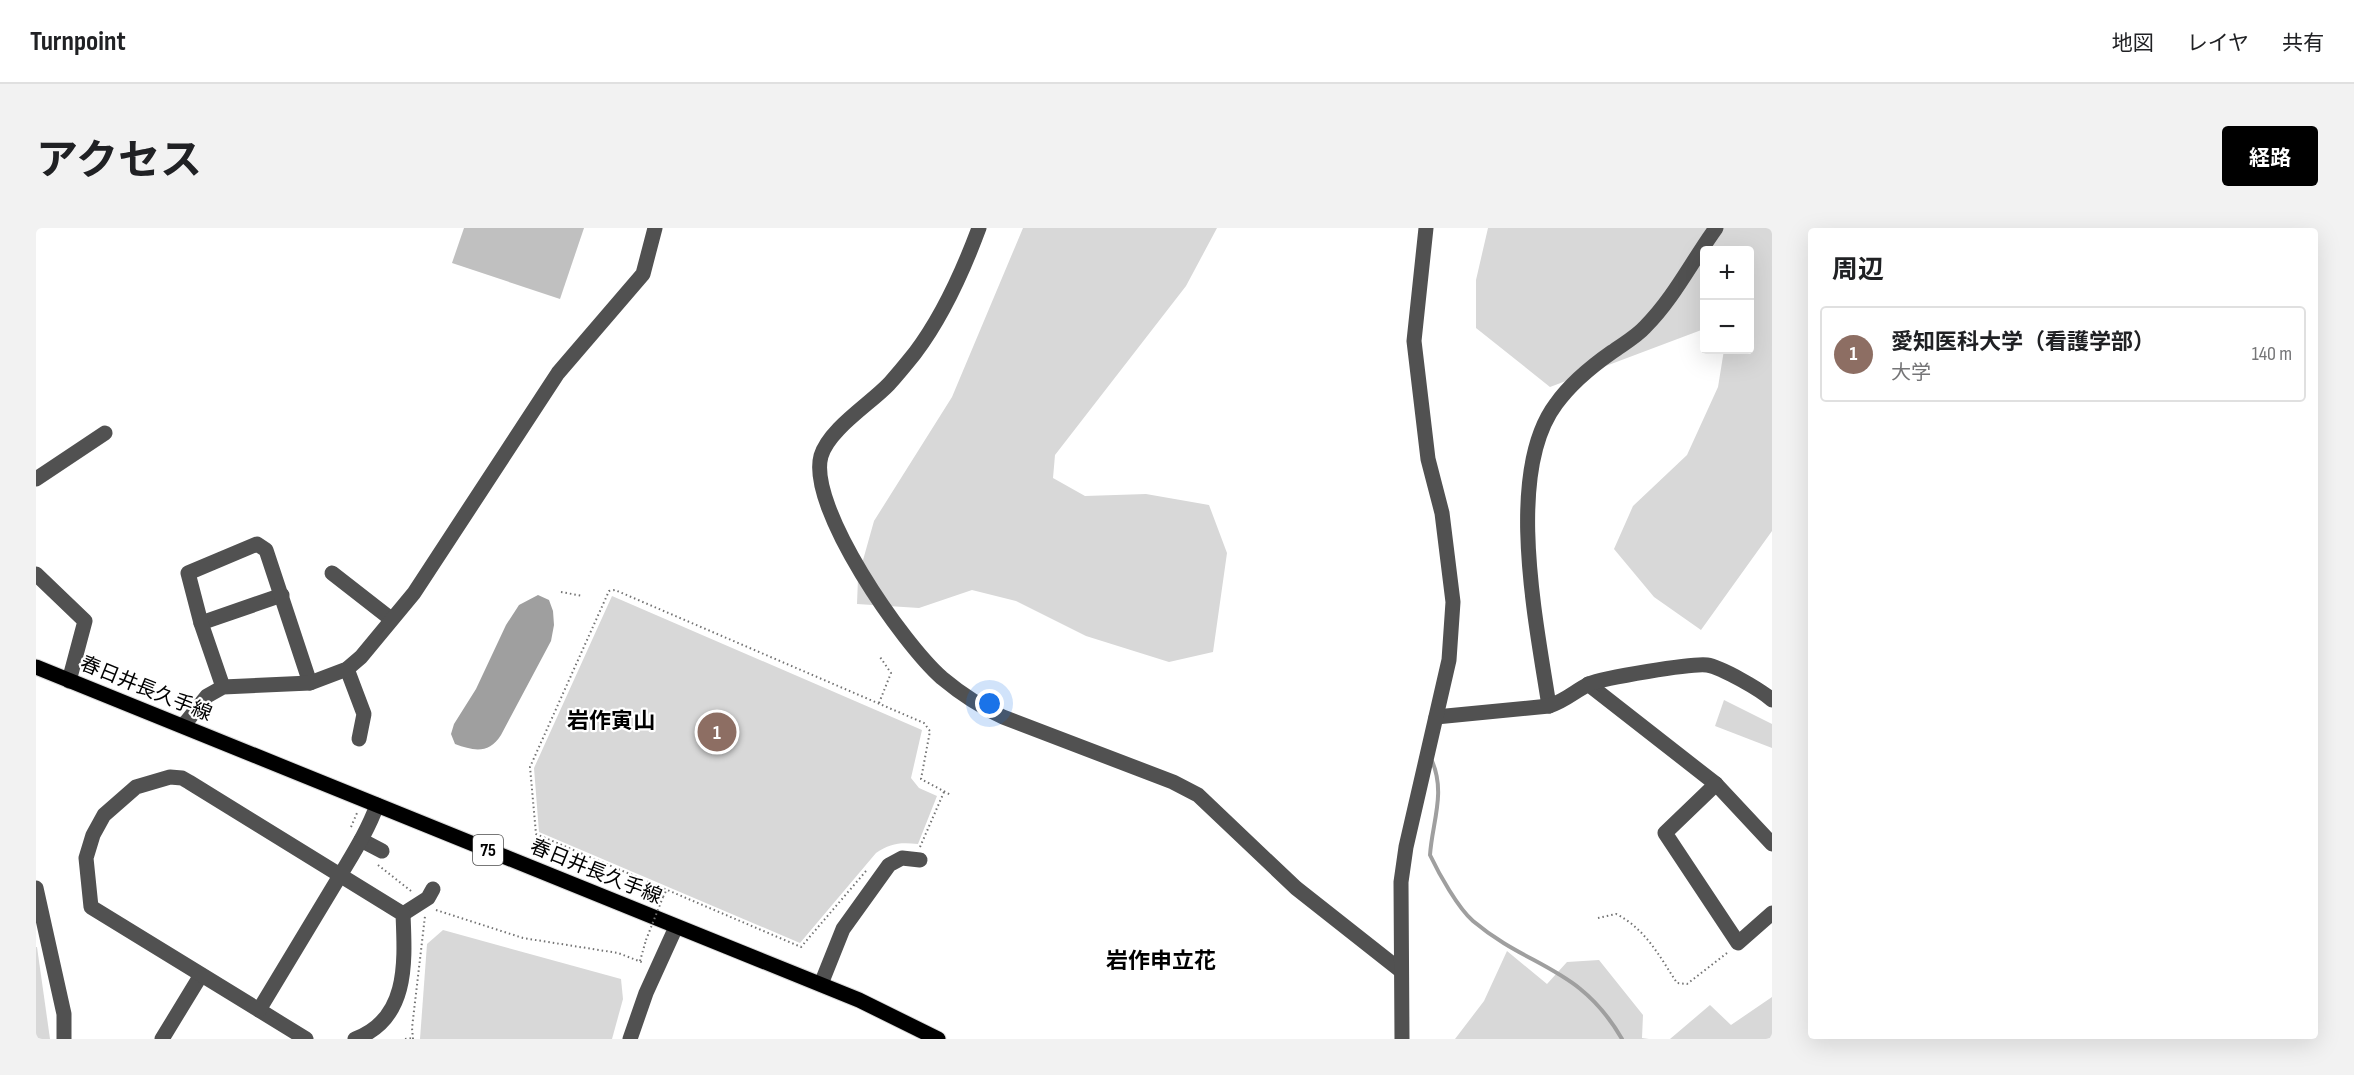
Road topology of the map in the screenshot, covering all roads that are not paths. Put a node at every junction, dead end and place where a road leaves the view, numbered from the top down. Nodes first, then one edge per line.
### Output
1 (655, 228) edge
2 (980, 228) edge
3 (1426, 228) edge
4 (1716, 228) edge
5 (105, 433) dead end
6 (36, 478) edge
7 (332, 573) dead end
8 (36, 574) edge
9 (282, 595) junction
10 (392, 619) junction
11 (201, 623) junction
12 (36, 667) edge
13 (347, 669) junction
14 (69, 681) junction
15 (310, 683) junction
16 (1588, 684) junction
17 (223, 687) junction
18 (1772, 700) edge
19 (1549, 706) junction
20 (1436, 717) junction
21 (183, 726) junction
22 (359, 739) dead end
23 (1716, 784) junction
24 (377, 805) junction
25 (361, 840) junction
26 (1772, 844) edge
27 (382, 851) dead end
28 (916, 854) road end
29 (341, 874) junction
30 (36, 888) edge
31 (433, 889) dead end
32 (1772, 913) edge
33 (403, 914) junction
34 (676, 927) junction
35 (1400, 969) junction
36 (201, 975) junction
37 (821, 984) junction
38 (259, 1010) junction
39 (64, 1039) edge
40 (162, 1039) edge
41 (306, 1039) edge
42 (355, 1039) edge
43 (630, 1039) edge
44 (938, 1039) edge
45 (1402, 1039) edge

1 - 10 street
2 - 35 street
3 - 20 street
4 - 19 street
5 - 6 street
7 - 10 street
8 - 14 street
9 - 11 street
9 - 11 street
9 - 15 street
10 - 13 street
11 - 17 street
12 - 14 main road, 春日井長久手線 / 75
13 - 15 street
13 - 22 street
14 - 21 main road, 春日井長久手線 / 75
15 - 17 street
16 - 18 street
16 - 19 street
16 - 23 street
17 - 21 street
19 - 20 street
20 - 35 street
21 - 24 main road, 春日井長久手線 / 75
23 - 26 street
23 - 32 street
24 - 25 street
24 - 34 main road, 春日井長久手線 / 75
25 - 27 street
25 - 29 street
28 - 37 street
29 - 33 street
29 - 36 street
29 - 38 street
30 - 39 street
31 - 33 street
33 - 42 street
34 - 37 main road, 春日井長久手線 / 75
34 - 43 street
35 - 45 street
36 - 38 street
36 - 40 street
37 - 44 main road, 春日井長久手線 / 75
38 - 41 street

